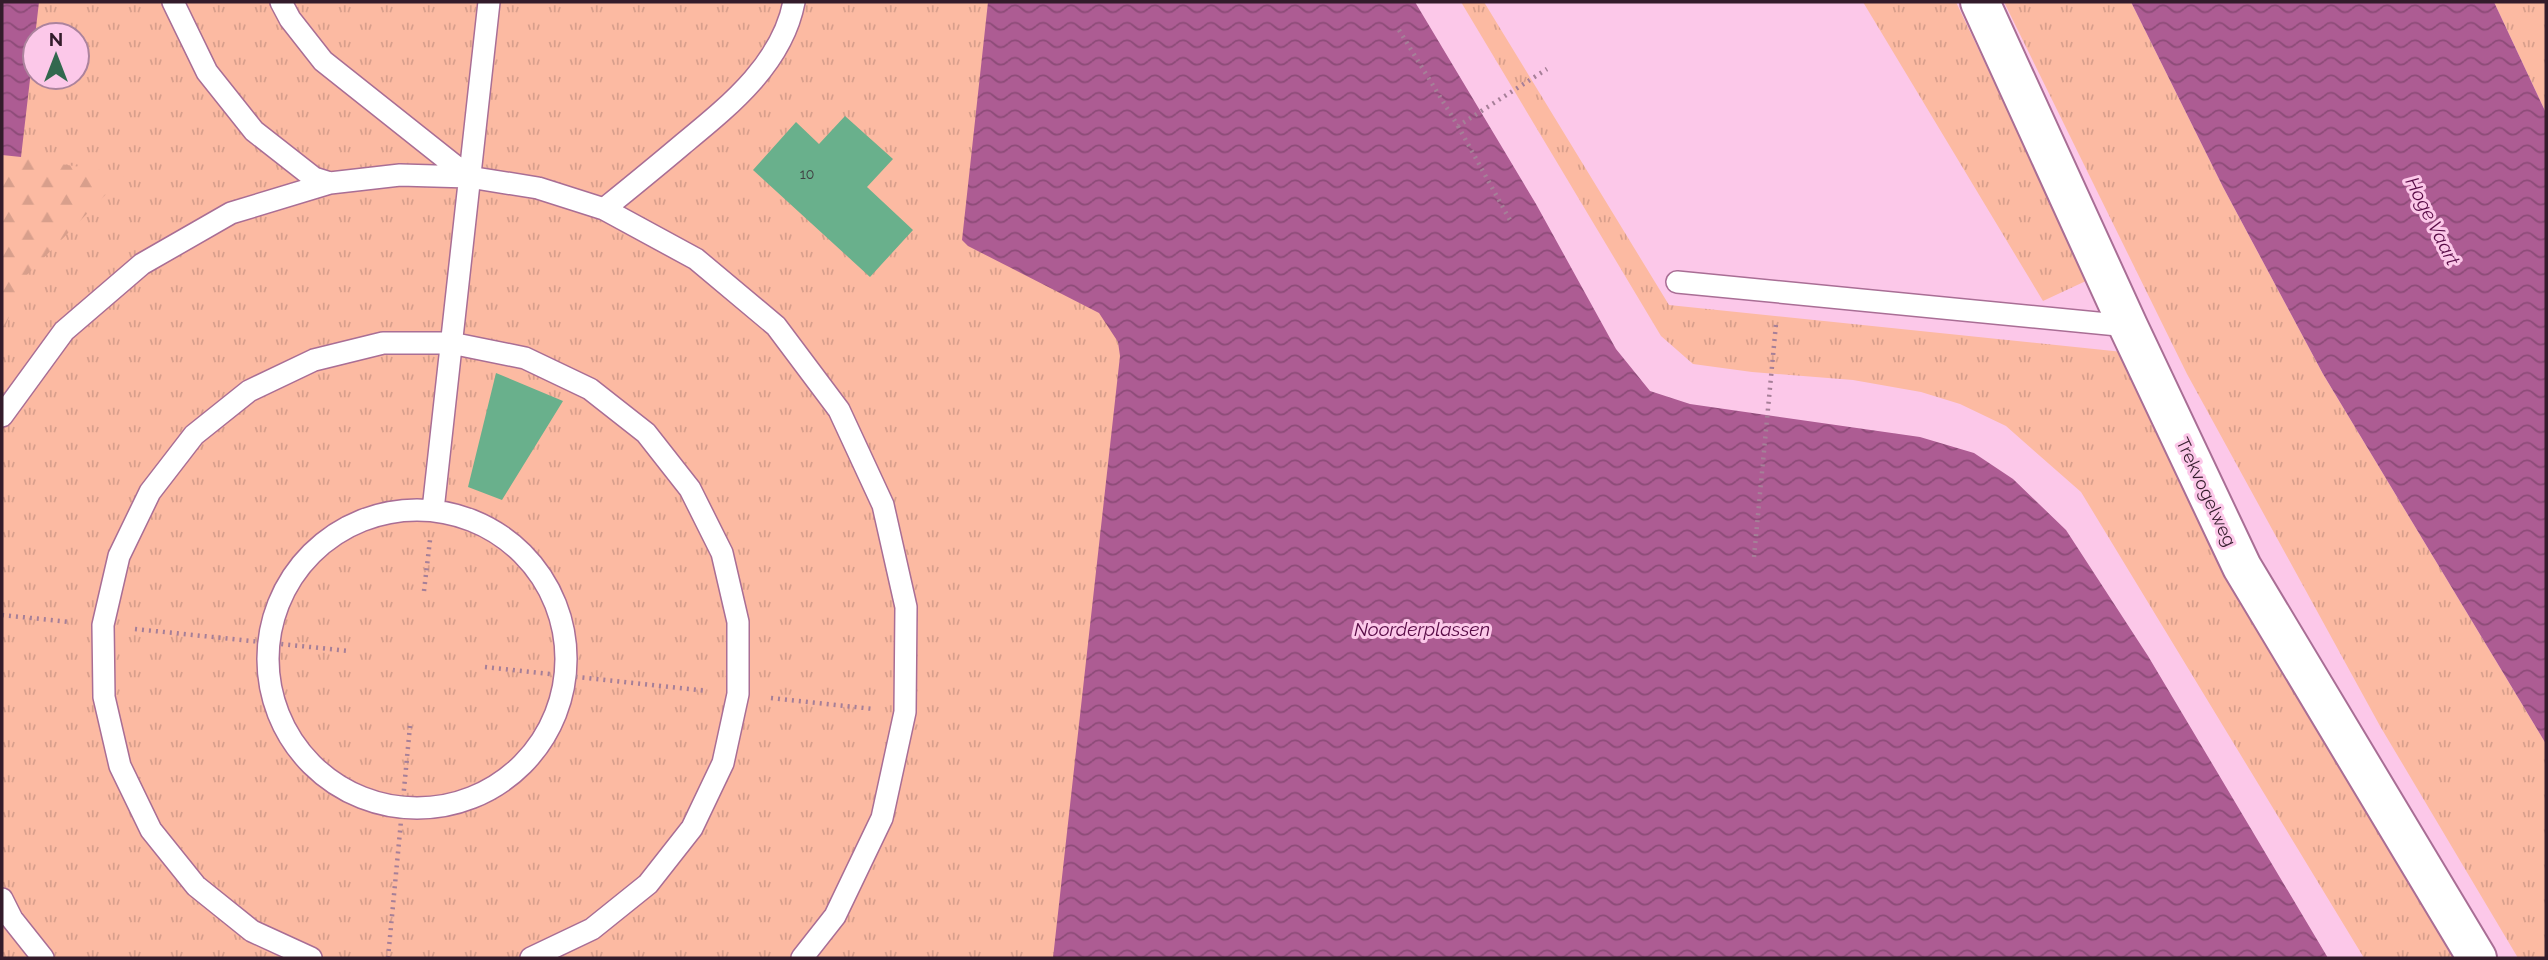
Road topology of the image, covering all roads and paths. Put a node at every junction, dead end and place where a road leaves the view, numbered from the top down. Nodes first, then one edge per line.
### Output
1 (173, 2) edge
2 (281, 2) edge
3 (489, 2) edge
4 (794, 2) edge
5 (1980, 2) edge
6 (1399, 30) dead end
7 (1547, 69) dead end
8 (1458, 126) junction
9 (470, 177) junction
10 (330, 183) junction
11 (604, 209) junction
12 (1511, 222) dead end
13 (1677, 282) dead end
14 (1779, 292) junction
15 (2128, 326) junction
16 (451, 343) junction
17 (2, 416) edge
18 (433, 510) junction
19 (1754, 557) dead end
20 (424, 592) dead end
21 (2, 615) edge
22 (103, 625) junction
23 (268, 643) junction
24 (349, 651) dead end
25 (485, 667) dead end
26 (566, 675) junction
27 (738, 694) junction
28 (905, 712) junction
29 (410, 726) dead end
30 (401, 808) junction
31 (2, 899) edge
32 (43, 958) edge
33 (311, 958) edge
34 (388, 958) edge
35 (531, 958) edge
36 (802, 958) edge
37 (2477, 958) edge

1 - 10 lane
2 - 9 lane
3 - 9 lane
4 - 11 lane
5 - 15 street, Trekvogelweg
6 - 8 path
7 - 8 path
8 - 12 path
9 - 10 lane
9 - 11 lane
9 - 16 lane
10 - 17 lane
11 - 28 lane
13 - 14 lane
14 - 15 lane
14 - 19 path
15 - 37 street, Trekvogelweg
16 - 18 lane
16 - 22 lane
16 - 27 lane
18 - 20 path
18 - 23 lane
18 - 26 lane
21 - 22 path
22 - 23 path
22 - 33 lane
23 - 24 path
23 - 30 lane
25 - 26 path
26 - 27 path
26 - 30 lane
27 - 28 path
27 - 35 lane
28 - 36 lane
29 - 30 path
30 - 34 path
31 - 32 lane

